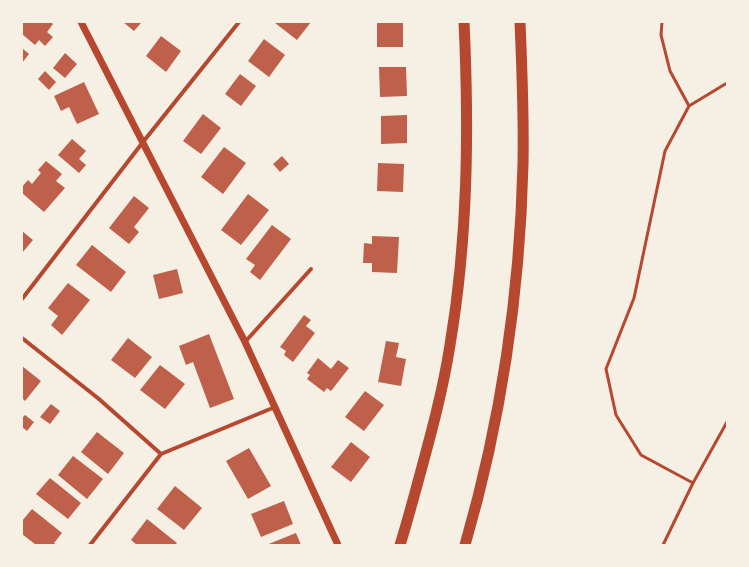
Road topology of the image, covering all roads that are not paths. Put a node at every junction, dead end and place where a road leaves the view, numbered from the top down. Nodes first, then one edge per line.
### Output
1 (81, 22) edge
2 (239, 22) edge
3 (464, 22) edge
4 (520, 22) edge
5 (662, 22) edge
6 (727, 83) edge
7 (689, 106) junction
8 (143, 142) junction
9 (311, 269) dead end
10 (22, 299) edge
11 (22, 338) edge
12 (245, 342) junction
13 (275, 407) junction
14 (727, 422) edge
15 (161, 454) junction
16 (693, 483) junction
17 (90, 545) edge
18 (338, 545) edge
19 (400, 545) edge
20 (465, 545) edge
21 (663, 545) edge

1 - 8 street
2 - 8 street
3 - 19 highway
4 - 20 highway
5 - 7 lane
6 - 7 lane
7 - 16 lane
8 - 10 street
8 - 12 street
9 - 12 street
11 - 15 street
12 - 13 street
13 - 15 street
13 - 18 street
14 - 16 lane
15 - 17 street
16 - 21 lane

